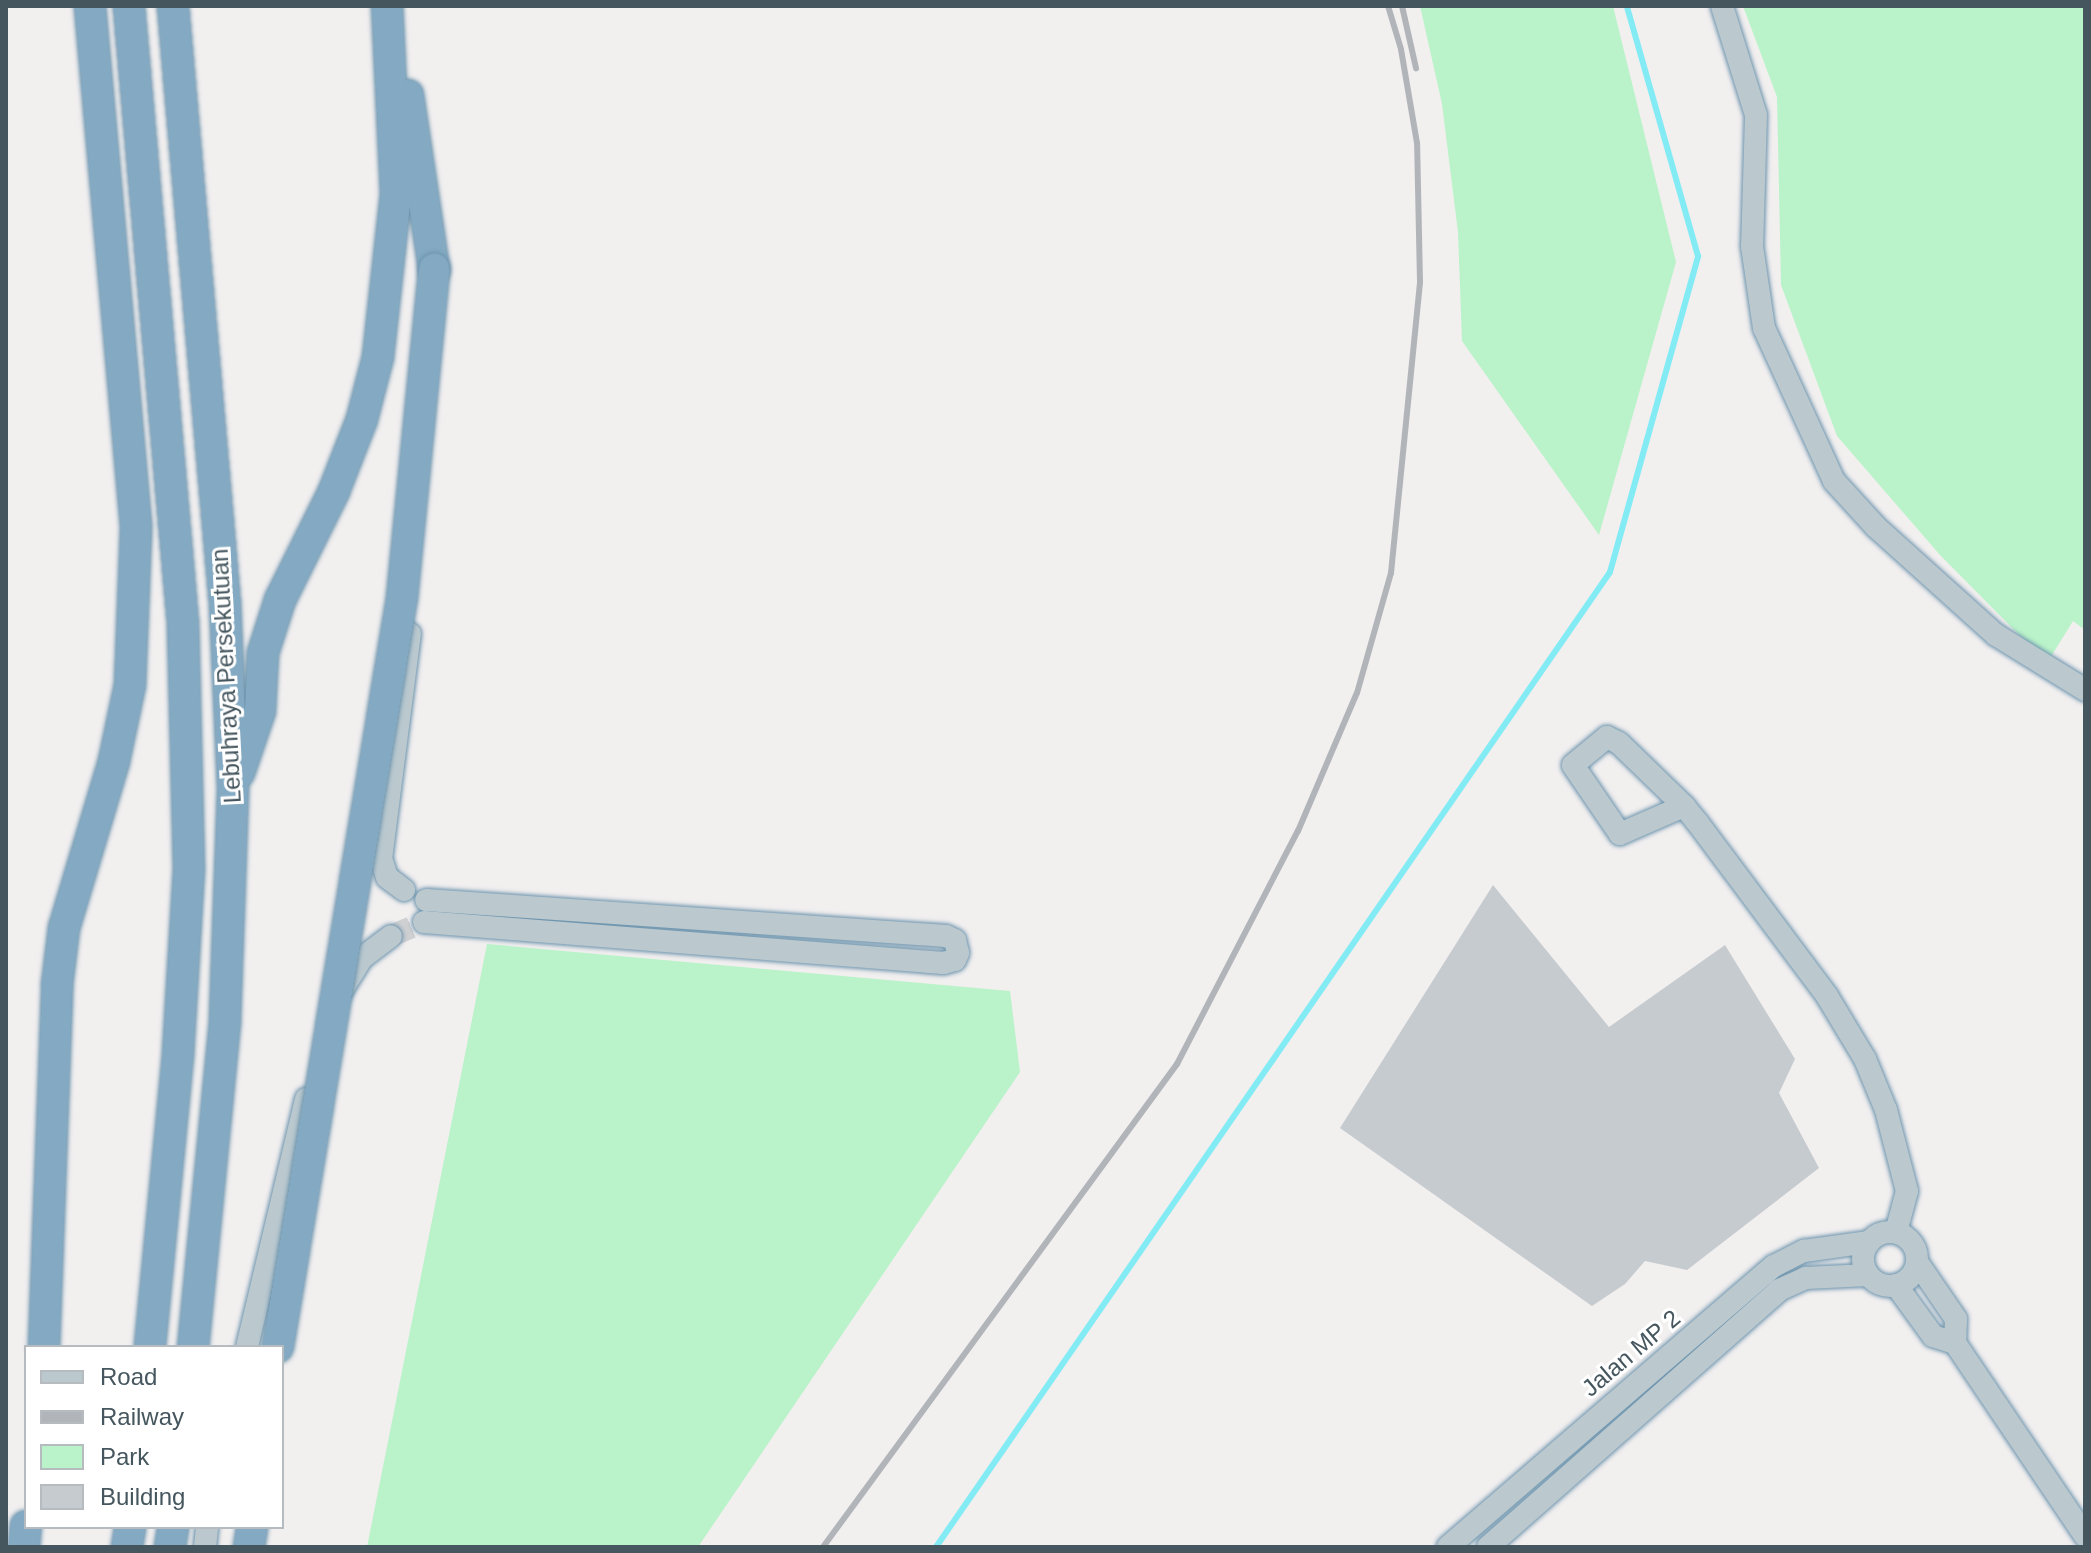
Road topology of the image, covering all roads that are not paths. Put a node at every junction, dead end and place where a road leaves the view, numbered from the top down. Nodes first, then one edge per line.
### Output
1 (90, 6) edge
2 (129, 6) edge
3 (173, 6) edge
4 (387, 6) edge
5 (395, 6) edge
6 (1722, 6) edge
7 (423, 196) junction
8 (2085, 689) edge
9 (233, 790) junction
10 (1684, 806) junction
11 (404, 890) dead end
12 (425, 911) joint
13 (391, 936) tunnel mouth
14 (1896, 1232) junction
15 (1869, 1242) junction
16 (1917, 1262) junction
17 (1868, 1275) junction
18 (1896, 1285) junction
19 (45, 1333) edge
20 (1955, 1343) junction
21 (150, 1345) edge
22 (193, 1345) edge
23 (247, 1345) edge
24 (278, 1345) edge
25 (2085, 1536) edge
26 (1448, 1547) edge
27 (1488, 1547) edge

1 - 19 highway
2 - 21 highway, Lebuhraya Persekutuan
3 - 9 highway, Lebuhraya Persekutuan
4 - 9 highway
5 - 7 highway
6 - 8 street
7 - 11 street
7 - 24 highway, bridge
9 - 22 highway, Lebuhraya Persekutuan
10 - 10 street
10 - 14 street
12 - 12 street
13 - 23 street
14 - 15 street
14 - 16 street
15 - 17 street
15 - 26 street, Jalan MP 2
16 - 18 street
16 - 20 street
17 - 18 street
17 - 27 street, Jalan MP 2
18 - 20 street
20 - 25 street

